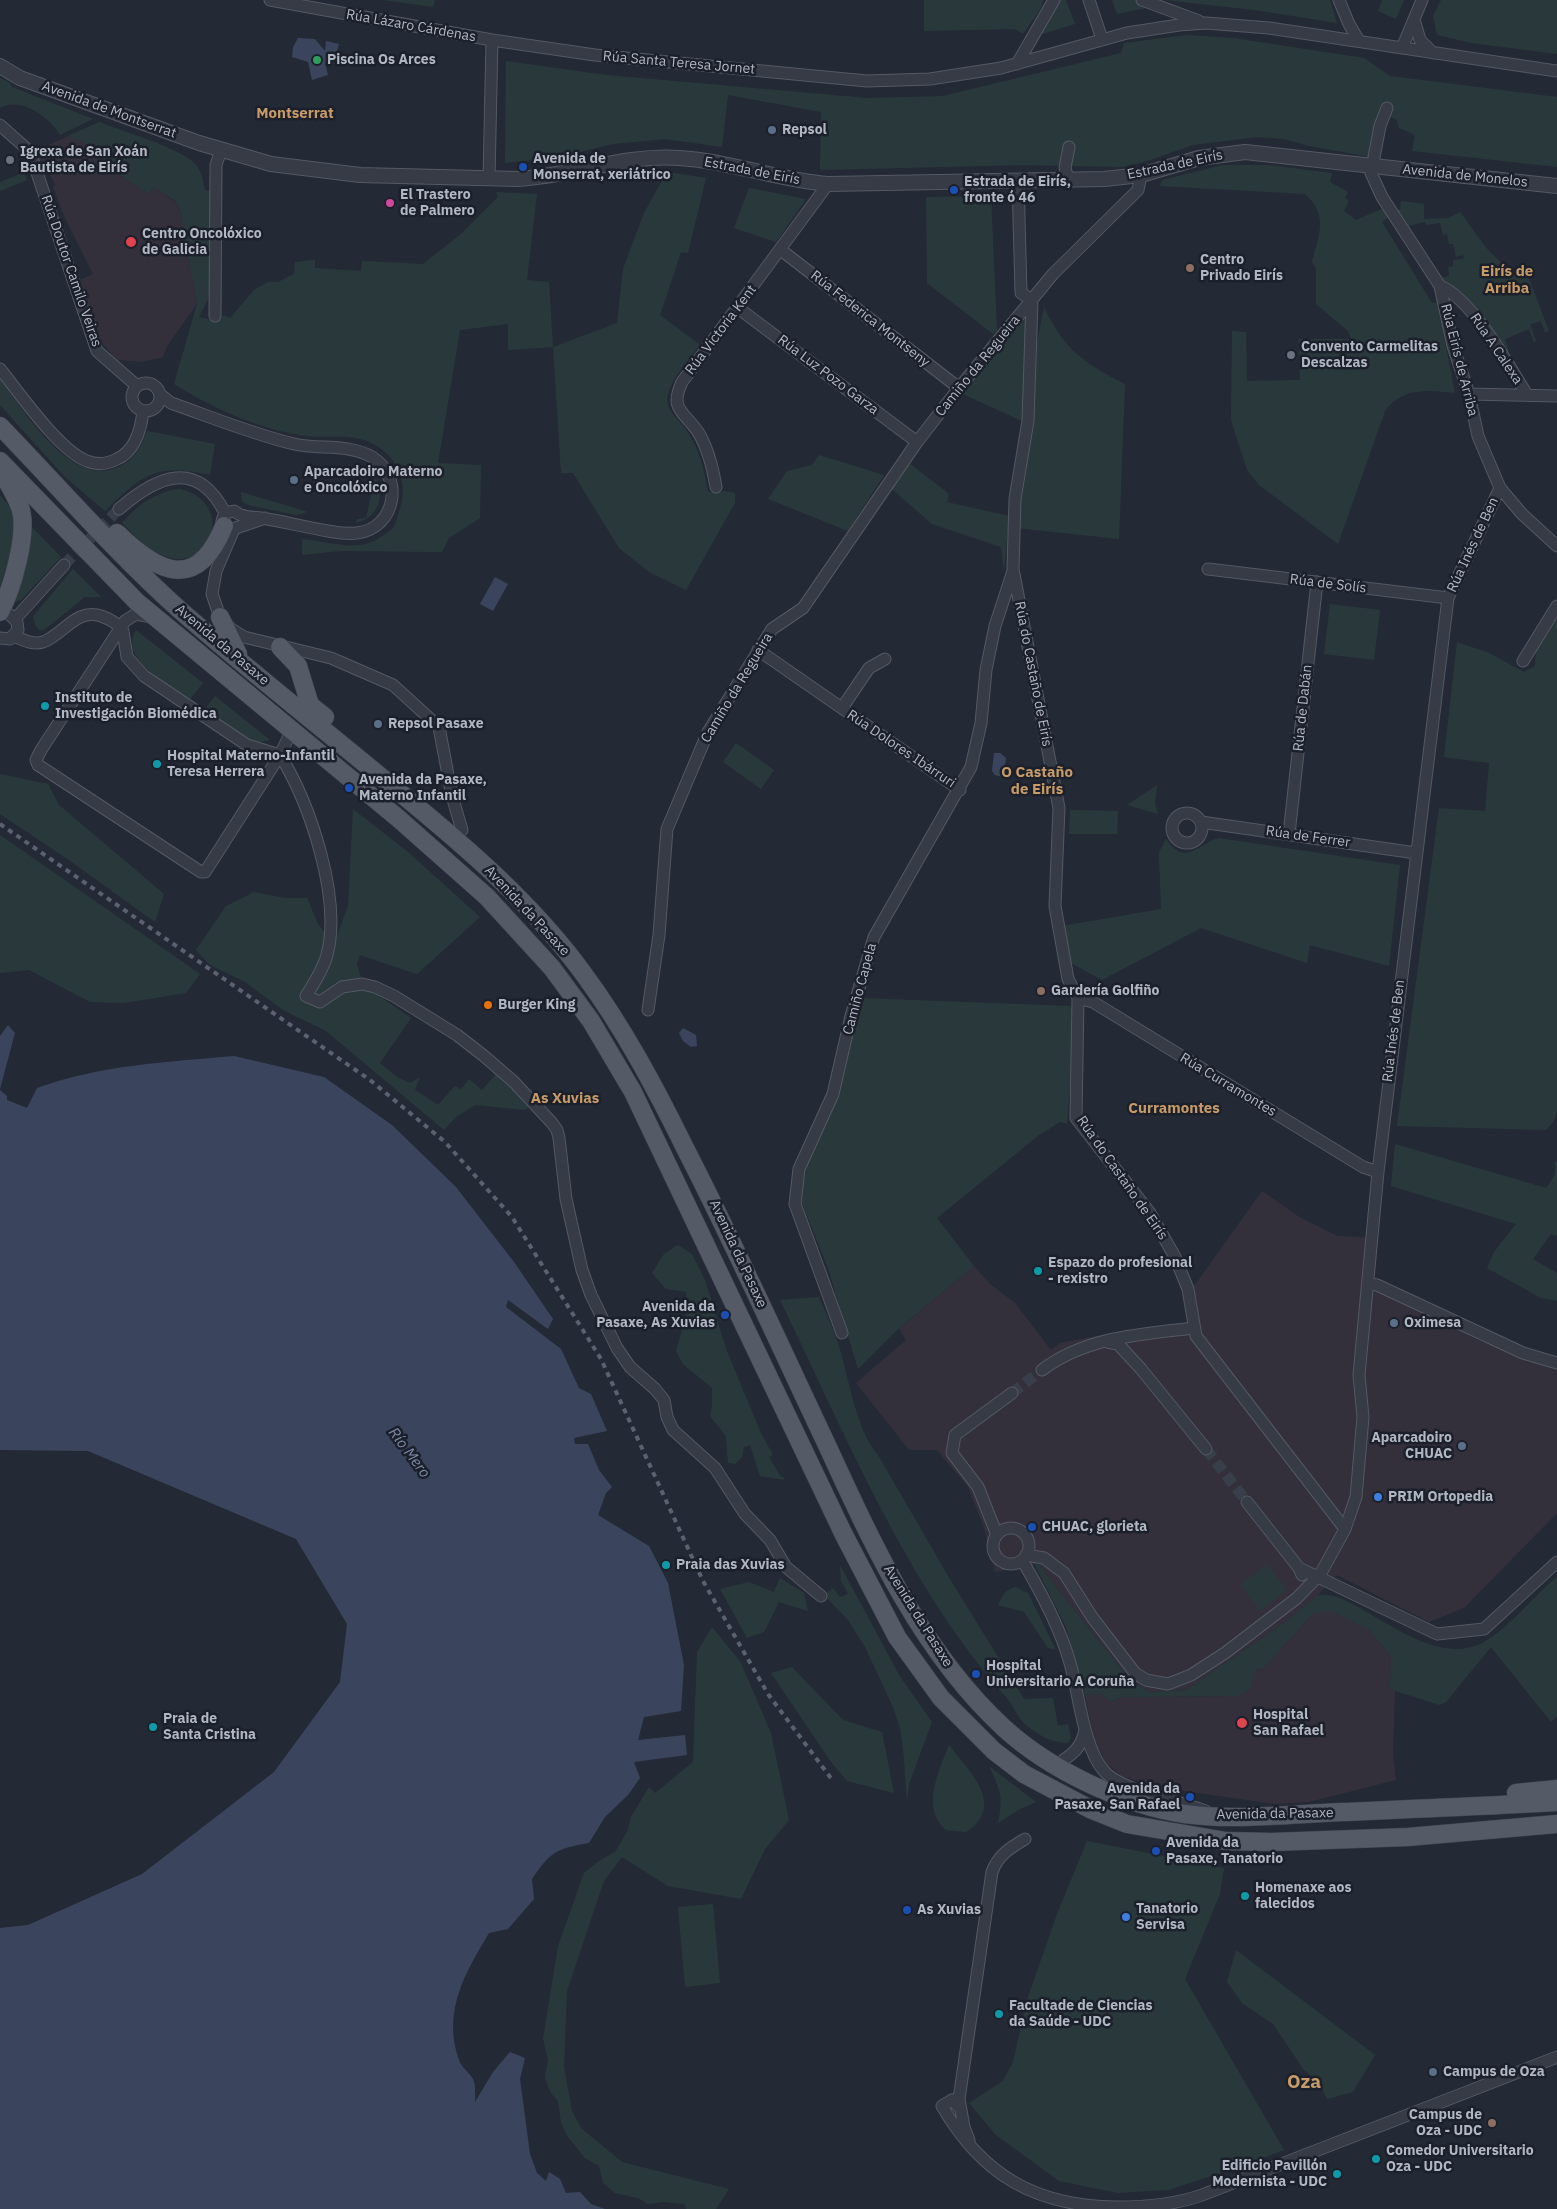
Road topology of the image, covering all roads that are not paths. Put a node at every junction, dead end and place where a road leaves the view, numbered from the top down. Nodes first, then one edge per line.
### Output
1 (270, 0) edge
2 (1054, 0) edge
3 (1089, 0) edge
4 (1142, 0) edge
5 (1339, 0) edge
6 (1422, 0) edge
7 (1414, 19) junction
8 (1206, 23) junction
9 (1102, 38) junction
10 (492, 40) junction
11 (1359, 41) junction
12 (1402, 48) junction
13 (1434, 54) junction
14 (1017, 64) junction
15 (0, 66) edge
16 (1557, 71) edge
17 (1386, 108) dead end
18 (0, 125) edge
19 (1069, 147) dead end
20 (221, 150) junction
21 (1372, 166) junction
22 (1141, 175) junction
23 (489, 179) junction
24 (1068, 179) junction
25 (1018, 180) junction
26 (828, 184) junction
27 (1557, 186) edge
28 (780, 250) junction
29 (1440, 286) junction
30 (1032, 300) junction
31 (738, 308) junction
32 (215, 316) dead end
33 (0, 369) edge
34 (137, 386) junction
35 (959, 388) junction
36 (1469, 394) junction
37 (161, 395) junction
38 (1527, 395) junction
39 (1557, 396) edge
40 (144, 411) junction
41 (0, 426) edge
42 (917, 442) junction
43 (0, 461) edge
44 (0, 468) edge
45 (48, 475) junction
46 (716, 487) dead end
47 (1500, 488) junction
48 (119, 509) tunnel mouth
49 (232, 522) junction
50 (1557, 546) edge
51 (64, 565) tunnel mouth
52 (1013, 569) junction
53 (1208, 569) dead end
54 (1317, 582) junction
55 (1448, 598) junction
56 (1557, 606) edge
57 (5, 615) edge
58 (220, 617) joint
59 (157, 618) junction
60 (120, 628) junction
61 (210, 635) junction
62 (14, 636) junction
63 (236, 636) junction
64 (0, 638) edge
65 (280, 647) junction
66 (758, 650) junction
67 (885, 659) dead end
68 (1523, 661) dead end
69 (242, 662) junction
70 (842, 708) junction
71 (292, 730) junction
72 (280, 755) junction
73 (960, 790) junction
74 (1201, 822) dead end
75 (462, 830) junction
76 (1289, 834) junction
77 (1416, 853) junction
78 (1078, 998) junction
79 (648, 1010) dead end
80 (669, 1115) junction
81 (1378, 1172) junction
82 (1368, 1284) junction
83 (1194, 1328) junction
84 (842, 1333) dead end
85 (1104, 1341) junction
86 (1557, 1363) edge
87 (1042, 1370) tunnel mouth
88 (1012, 1393) tunnel mouth
89 (1206, 1449) tunnel mouth
90 (1247, 1502) tunnel mouth
91 (1345, 1529) junction
92 (997, 1536) junction
93 (1024, 1558) junction
94 (1557, 1562) edge
95 (1299, 1568) junction
96 (1317, 1578) junction
97 (1308, 1588) junction
98 (821, 1596) dead end
99 (1085, 1729) junction
100 (1056, 1765) junction
101 (1557, 1789) edge
102 (1557, 1802) edge
103 (1466, 1808) junction
104 (1217, 1815) junction
105 (1557, 1824) edge
106 (1557, 1834) edge
107 (1408, 1836) junction
108 (1025, 1839) dead end
109 (1557, 2057) edge
110 (960, 2108) junction
111 (974, 2151) junction

1 - 10 street, Rúa Lázaro Cárdenas
2 - 14 street
3 - 9 street
4 - 8 street
5 - 11 street
6 - 7 street
7 - 12 street
7 - 13 street
8 - 9 street, Rúa Santa Teresa Jornet
8 - 11 street
9 - 14 street, Rúa Santa Teresa Jornet
10 - 14 street, Rúa Santa Teresa Jornet
10 - 23 street
11 - 12 street
12 - 13 street
13 - 16 street
15 - 20 street, Avenida de Montserrat
17 - 21 street
18 - 34 street, Rúa Doutor Camilo Veiras
19 - 24 street
20 - 23 street, Avenida de Montserrat
20 - 32 street
21 - 22 street, Estrada de Eirís
21 - 27 street, Avenida de Monelos
21 - 29 street, Rúa Eirís de Arriba
22 - 24 street, Estrada de Eirís
22 - 30 street, Camiño da Regueira
23 - 26 street, Estrada de Eirís
24 - 25 street, Estrada de Eirís
25 - 26 street, Estrada de Eirís
25 - 30 street
26 - 28 street, Rúa Victoria Kent
28 - 31 street, Rúa Victoria Kent
28 - 35 street, Rúa Federica Montseny
29 - 36 street, Rúa Eirís de Arriba
29 - 38 street, Rúa A Calexa
30 - 35 street, Camiño da Regueira
30 - 52 street, Rúa do Castaño de Eirís
31 - 42 street, Rúa Luz Pozo Garza
31 - 46 street, Rúa Victoria Kent
33 - 40 street
34 - 37 street
34 - 40 street
35 - 42 street, Camiño da Regueira
36 - 38 street, Rúa A Calexa
36 - 47 street, Rúa Eirís de Arriba
37 - 40 street
37 - 49 street
38 - 39 street, Rúa A Calexa
41 - 45 main road, Avenida da Pasaxe
42 - 66 street, Camiño da Regueira
43 - 59 main road, Avenida da Pasaxe
44 - 57 main road
45 - 49 main road
45 - 61 main road, Avenida da Pasaxe
47 - 50 street, Rúa Eirís de Arriba
47 - 55 street, Rúa Inés de Ben
48 - 49 street
49 - 58 street, Avenida da Pasaxe
51 - 57 street
52 - 73 street, Camiño Capela
52 - 78 street, Rúa do Castaño de Eirís
53 - 54 street, Rúa de Solís
54 - 55 street, Rúa de Solís
54 - 76 street, Rúa de Dabán
55 - 77 street, Rúa Inés de Ben
56 - 68 street
57 - 62 street
58 - 63 main road
59 - 60 street, Avenida da Pasaxe
59 - 71 main road, Avenida da Pasaxe
60 - 62 street
60 - 72 street
60 - 72 street
61 - 63 main road
61 - 69 main road, Avenida da Pasaxe
62 - 64 street
63 - 65 street, Avenida da Pasaxe
63 - 69 main road
65 - 75 main road
65 - 75 street, Avenida da Pasaxe
66 - 70 street, Rúa Dolores Ibárruri
66 - 79 street, Camiño da Regueira
67 - 70 street, Rúa Dolores Ibárruri
69 - 80 main road, Avenida da Pasaxe
70 - 73 street, Rúa Dolores Ibárruri
71 - 72 street
71 - 107 main road, Avenida da Pasaxe
72 - 98 street
73 - 84 street, Camiño Capela
74 - 76 street, Rúa de Ferrer
75 - 80 main road
76 - 77 street, Rúa de Ferrer
77 - 81 street, Rúa Inés de Ben
78 - 81 street, Rúa Curramontes
78 - 83 street, Rúa do Castaño de Eirís
80 - 100 main road, Avenida da Pasaxe
81 - 82 street, Rúa Inés de Ben
82 - 86 street
82 - 91 street, Rúa Inés de Ben
83 - 85 street
83 - 91 street, Rúa do Castaño de Eirís
85 - 87 street
85 - 89 street
88 - 92 street
90 - 95 street
91 - 96 street, Rúa Inés de Ben
92 - 93 street
92 - 93 street
93 - 97 street, Rúa Inés de Ben
93 - 99 street
94 - 96 street
95 - 96 street
95 - 97 street
96 - 97 street, Rúa Inés de Ben
99 - 100 street
99 - 104 street
100 - 104 main road, Avenida da Pasaxe
101 - 103 main road
102 - 103 main road, Avenida da Pasaxe
103 - 104 main road, Avenida da Pasaxe
105 - 107 main road, Avenida da Pasaxe
106 - 107 main road
108 - 110 street
109 - 111 street
110 - 111 street
110 - 111 street

